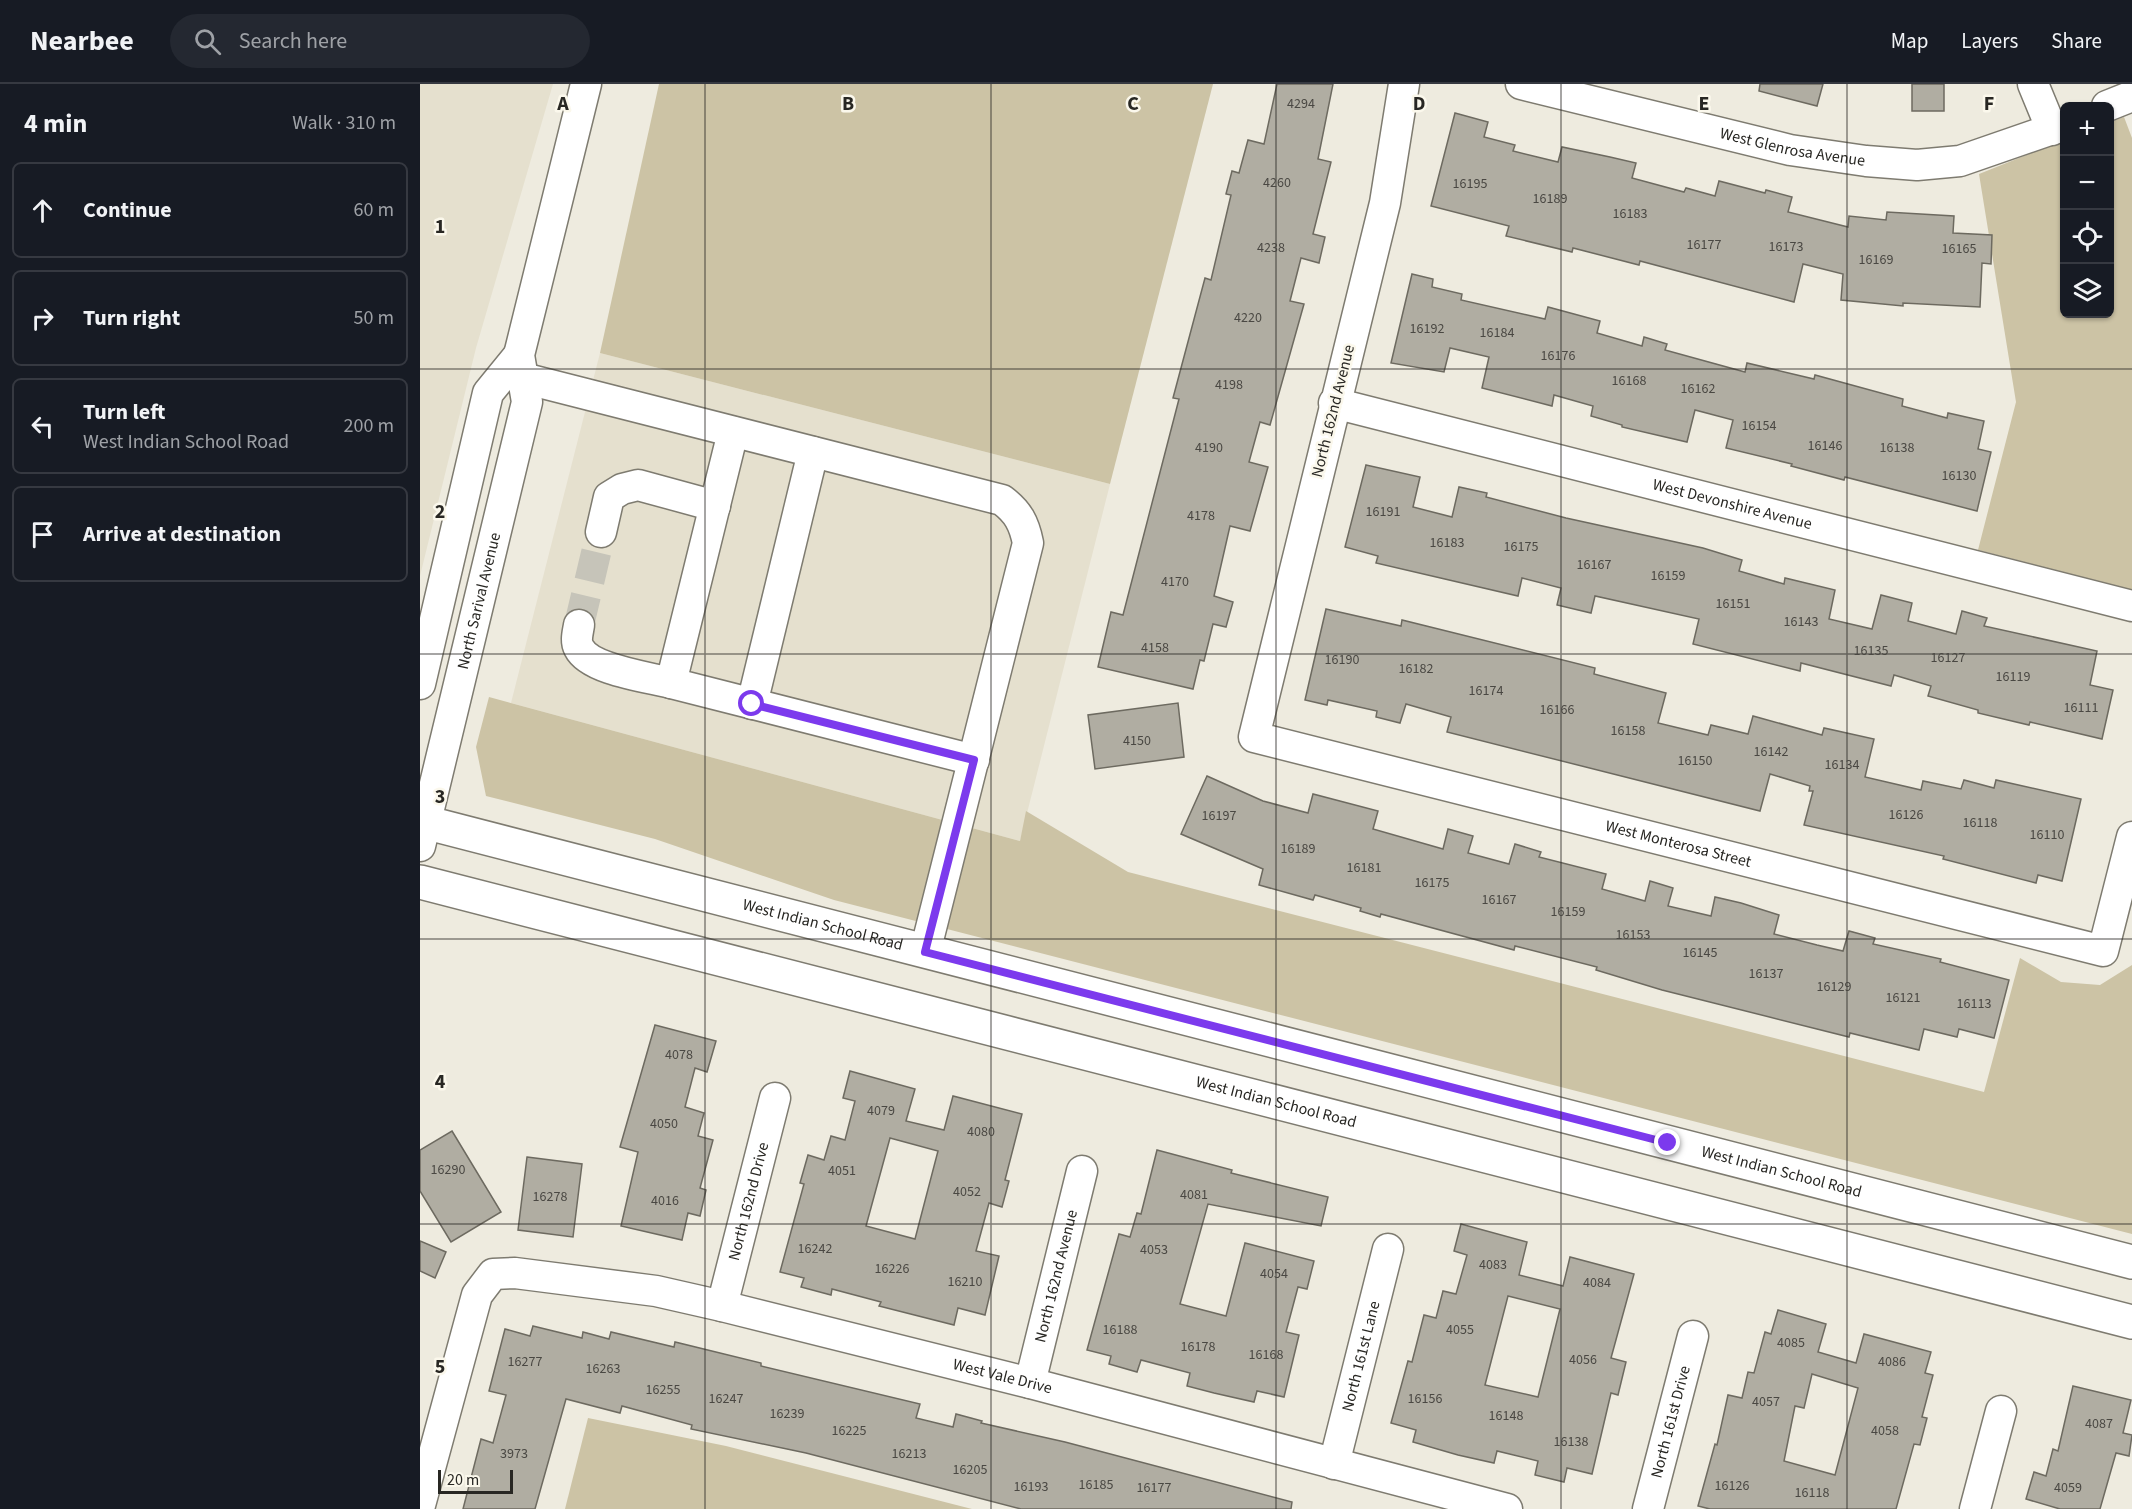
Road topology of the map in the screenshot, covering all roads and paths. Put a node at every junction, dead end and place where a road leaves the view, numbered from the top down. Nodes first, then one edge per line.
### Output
1 (586, 84) edge
2 (1404, 84) edge
3 (1521, 84) edge
4 (2033, 84) edge
5 (2132, 96) edge
6 (2114, 104) edge
7 (2058, 127) edge
8 (521, 367) junction
9 (1334, 403) junction
10 (733, 432) junction
11 (813, 452) junction
12 (715, 506) junction
13 (601, 532) tunnel mouth
14 (2132, 606) edge
15 (579, 625) tunnel mouth
16 (671, 683) junction
17 (420, 684) edge
18 (752, 704) junction
19 (1254, 737) joint
20 (974, 760) junction
21 (422, 830) edge
22 (2132, 837) edge
23 (420, 882) edge
24 (925, 952) junction
25 (775, 1098) dead end
26 (1082, 1171) dead end
27 (1388, 1249) dead end
28 (2132, 1262) edge
29 (722, 1306) junction
30 (2132, 1322) edge
31 (1693, 1336) dead end
32 (1030, 1383) junction
33 (2001, 1411) dead end
34 (1334, 1464) junction
35 (420, 1505) edge
36 (1507, 1509) edge
37 (1648, 1509) edge
38 (1975, 1509) edge

1 - 8 street, North Sarival Avenue
2 - 9 street, North 162nd Avenue
3 - 7 street, West Glenrosa Avenue
4 - 7 street
5 - 6 street
8 - 10 street
8 - 17 street, North Sarival Avenue
8 - 21 street, North Sarival Avenue
9 - 14 street, West Devonshire Avenue
9 - 19 street, North 162nd Avenue
10 - 11 street
10 - 12 street
11 - 18 street
11 - 20 street
12 - 13 street
12 - 16 street
15 - 16 street
16 - 18 street
18 - 20 street
19 - 22 street, West Monterosa Street
20 - 24 street
21 - 24 main road, West Indian School Road
23 - 30 main road, West Indian School Road
24 - 28 main road, West Indian School Road
25 - 29 street, North 162nd Drive
26 - 32 street, North 162nd Avenue
27 - 34 street, North 161st Lane
29 - 32 street, West Vale Drive
29 - 35 street, West Vale Drive
31 - 37 street, North 161st Drive
32 - 34 street, West Vale Drive
33 - 38 street
34 - 36 street, West Vale Drive

